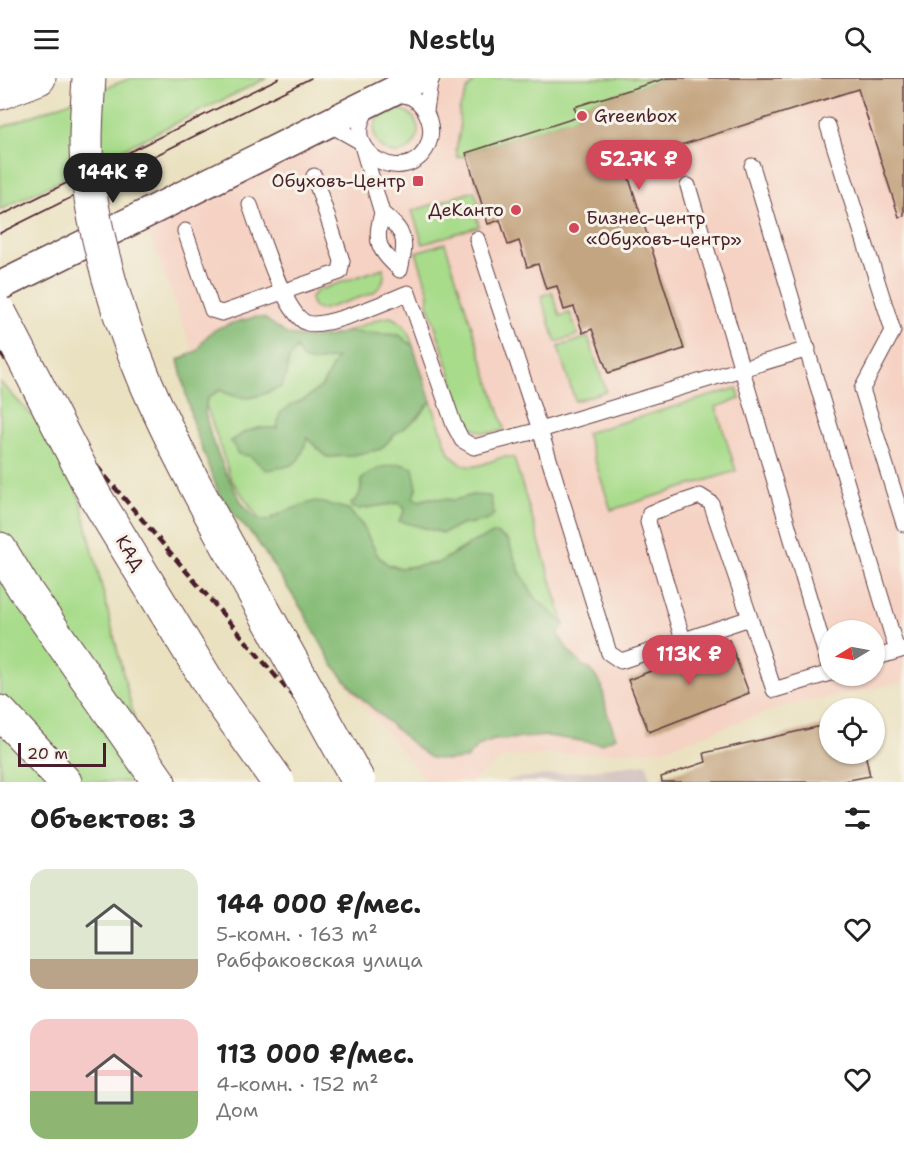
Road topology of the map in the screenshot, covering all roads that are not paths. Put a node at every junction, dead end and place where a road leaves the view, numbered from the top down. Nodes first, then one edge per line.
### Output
1 (39, 78) edge
2 (89, 78) edge
3 (419, 78) edge
4 (432, 78) edge
5 (0, 93) edge
6 (381, 97) junction
7 (426, 111) junction
8 (828, 126) dead end
9 (317, 129) junction
10 (361, 142) junction
11 (752, 166) dead end
12 (314, 176) dead end
13 (687, 186) dead end
14 (250, 205) dead end
15 (382, 213) junction
16 (184, 231) dead end
17 (477, 239) dead end
18 (400, 270) junction
19 (0, 286) edge
20 (282, 291) junction
21 (408, 293) junction
22 (0, 313) edge
23 (808, 349) junction
24 (741, 369) junction
25 (540, 430) junction
26 (904, 524) edge
27 (0, 549) edge
28 (750, 618) junction
29 (819, 634) edge
30 (683, 640) junction
31 (900, 650) edge
32 (885, 655) edge
33 (819, 675) edge
34 (0, 712) edge
35 (65, 782) edge
36 (159, 782) edge
37 (278, 782) edge
38 (359, 782) edge

1 - 5 main road
2 - 38 main road, bridge
3 - 6 street
4 - 7 lane
6 - 7 lane
6 - 9 street
6 - 10 lane
7 - 10 lane
8 - 26 lane
9 - 10 lane
9 - 19 street
10 - 15 lane
11 - 23 lane
12 - 20 lane
13 - 24 lane
14 - 20 lane
15 - 18 lane
15 - 18 lane
16 - 20 lane
17 - 25 lane
18 - 21 lane
20 - 21 lane
21 - 25 lane
22 - 37 main road, КАД, bridge
23 - 24 lane
23 - 31 lane
24 - 25 lane
24 - 29 lane
25 - 30 lane
27 - 36 main road
28 - 30 lane
28 - 30 lane
28 - 33 lane
31 - 32 lane
34 - 35 main road

